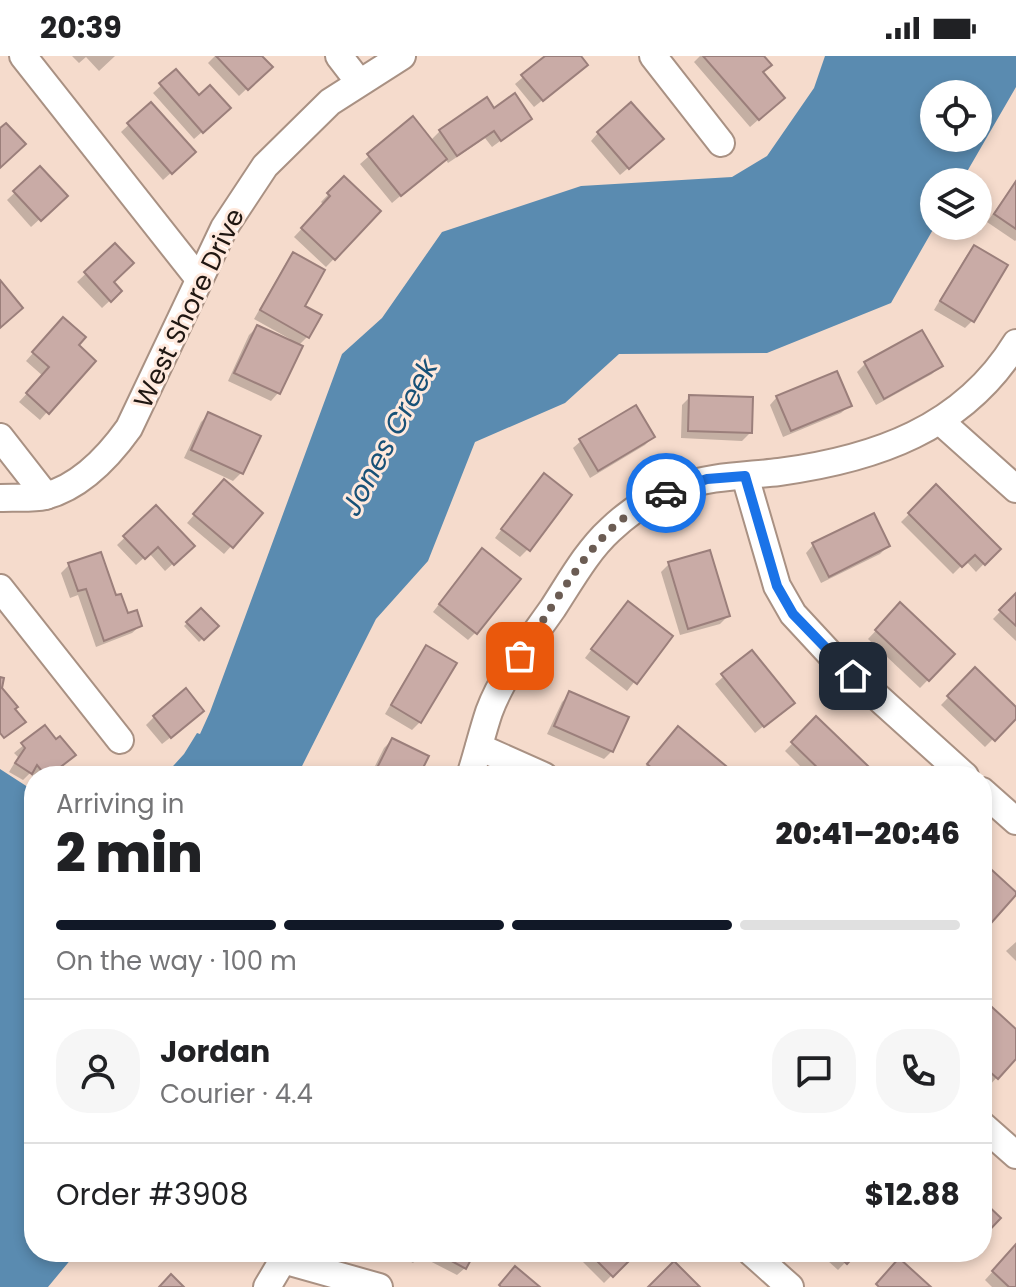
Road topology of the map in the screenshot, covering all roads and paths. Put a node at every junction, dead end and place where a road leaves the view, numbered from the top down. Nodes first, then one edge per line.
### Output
1 (23, 56) edge
2 (339, 56) edge
3 (402, 56) edge
4 (653, 56) edge
5 (359, 82) junction
6 (721, 143) dead end
7 (199, 279) junction
8 (1016, 343) edge
9 (940, 421) junction
10 (0, 437) edge
11 (745, 476) junction
12 (1016, 489) edge
13 (46, 496) junction
14 (0, 498) edge
15 (0, 588) edge
16 (120, 740) dead end
17 (479, 747) junction
18 (473, 766) edge
19 (522, 766) edge
20 (954, 766) edge
21 (992, 800) edge
22 (1016, 821) edge
23 (992, 1134) edge
24 (1016, 1155) edge
25 (280, 1262) edge
26 (302, 1262) edge
27 (762, 1262) edge
28 (267, 1287) edge
29 (379, 1287) edge
30 (790, 1287) edge

1 - 7 street
2 - 5 street
3 - 5 street, West Shore Drive
4 - 6 street
5 - 7 street, West Shore Drive
7 - 13 street, West Shore Drive
8 - 9 street
9 - 11 street
9 - 12 street
10 - 13 street
11 - 17 street
11 - 20 street
13 - 14 street, West Shore Drive
15 - 16 street
17 - 18 street
17 - 19 street
21 - 22 street
23 - 24 street
25 - 28 street
26 - 29 street
27 - 30 street

